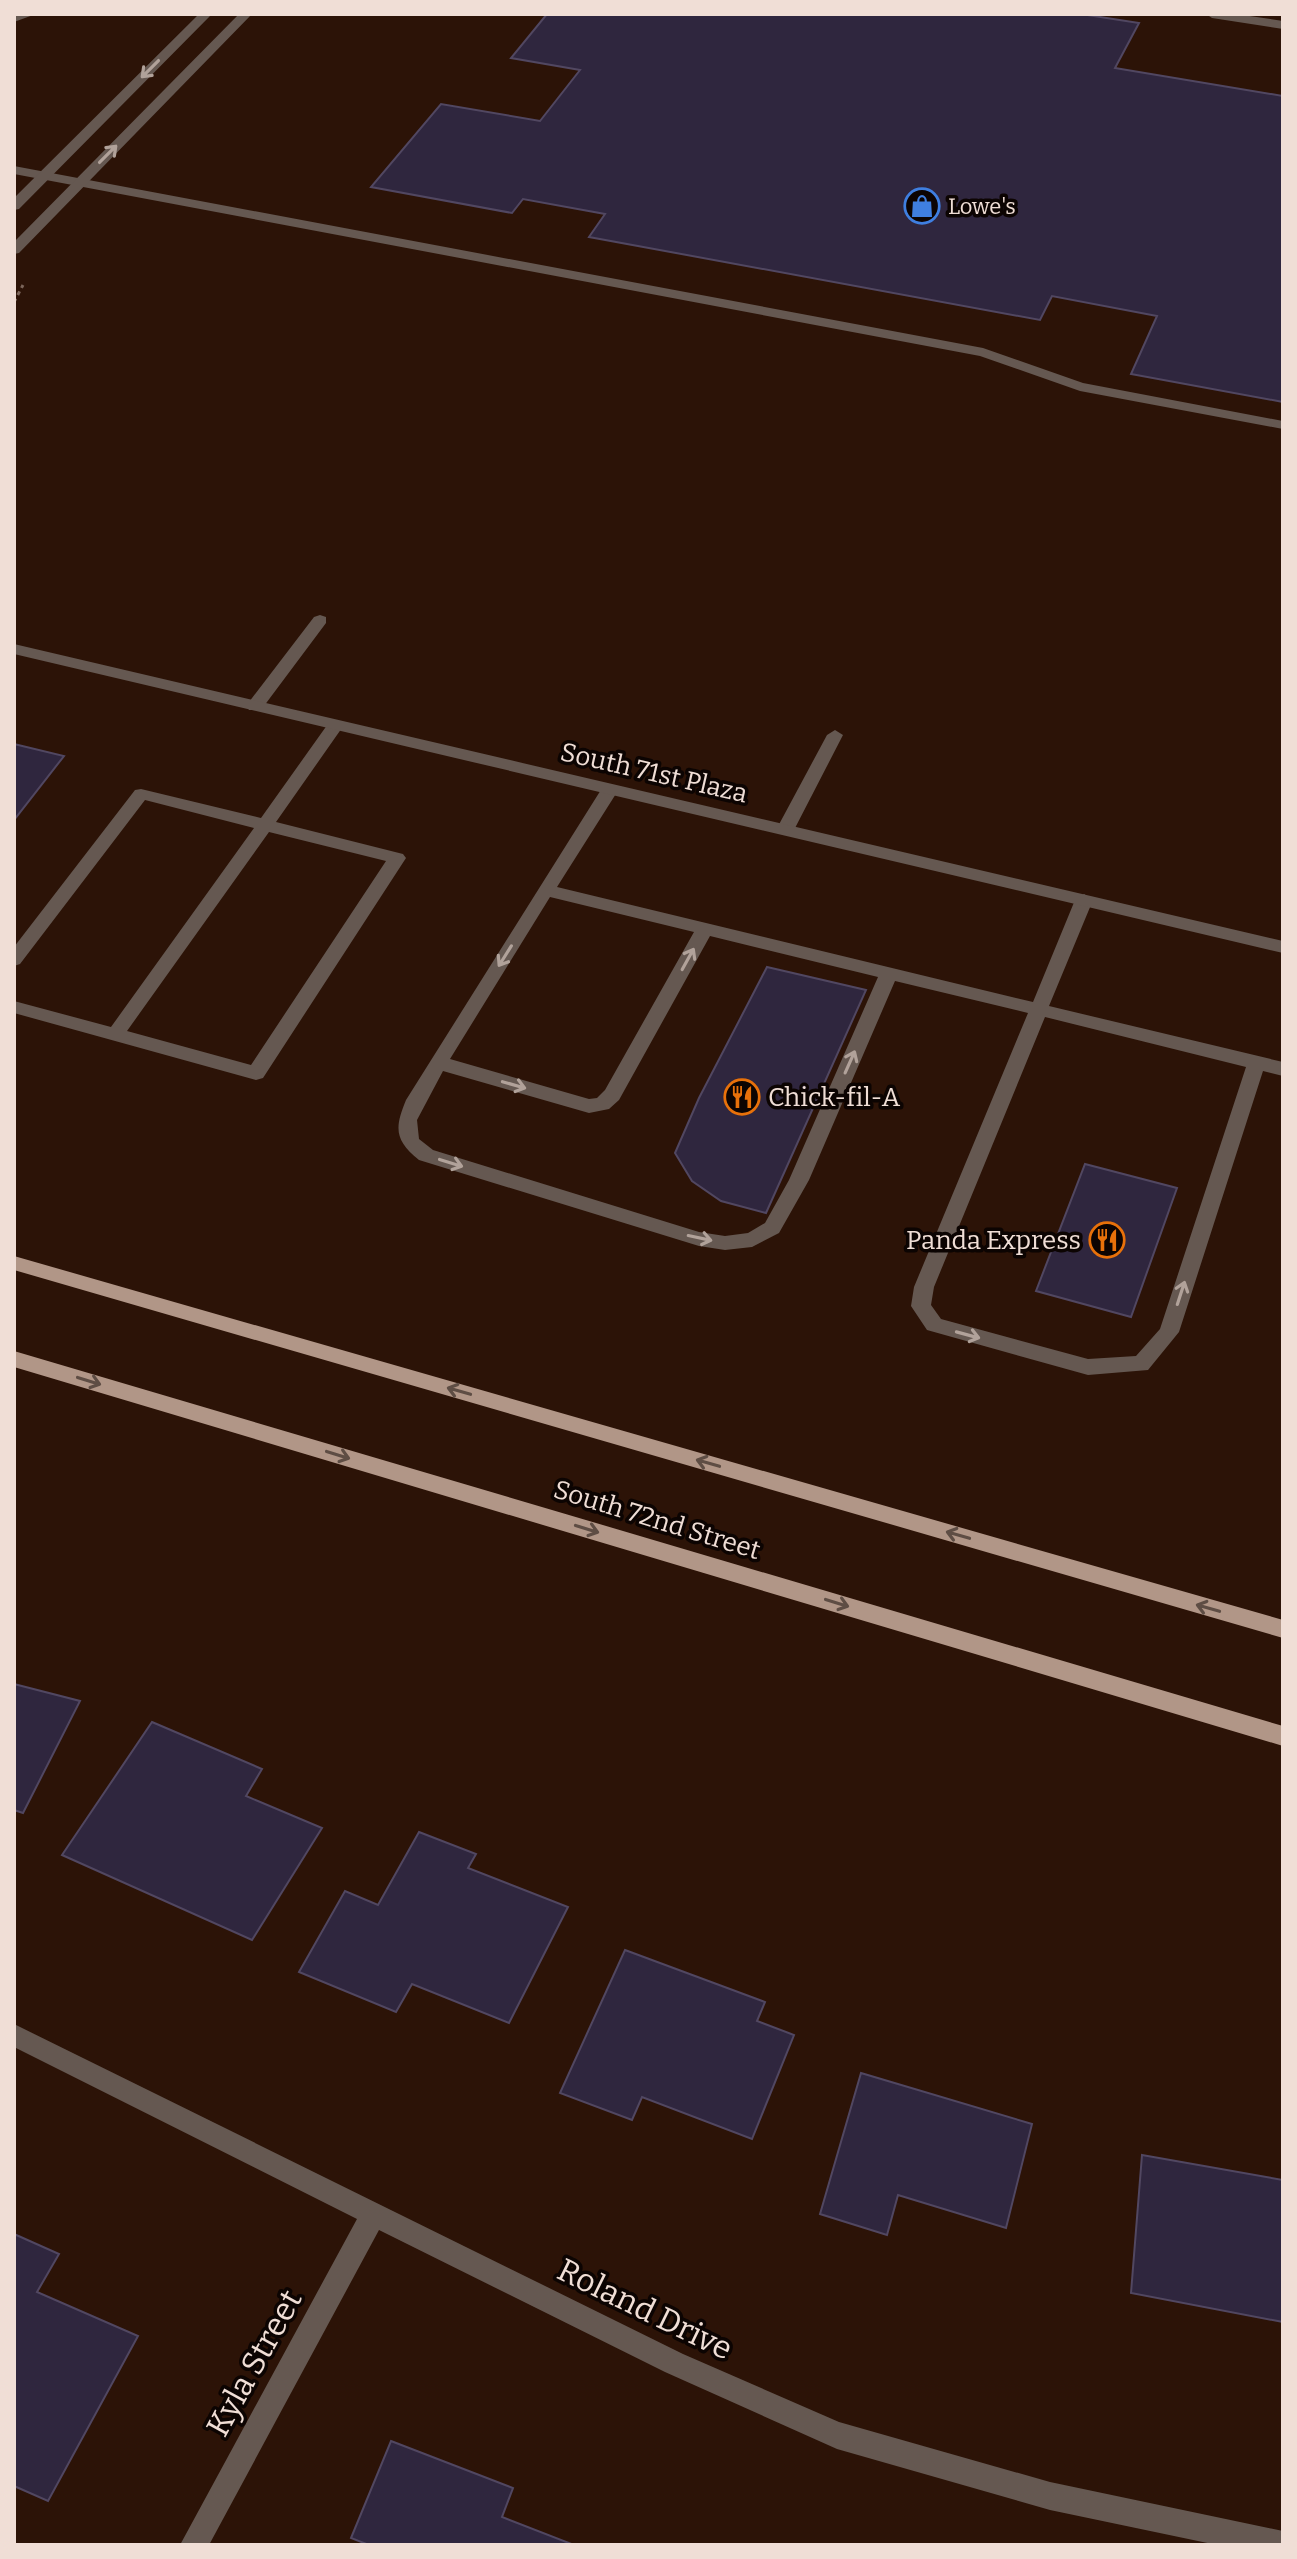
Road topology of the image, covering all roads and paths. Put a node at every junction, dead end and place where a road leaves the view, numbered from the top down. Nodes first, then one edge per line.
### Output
1 (30, 14) edge
2 (206, 14) edge
3 (246, 14) edge
4 (1212, 14) edge
5 (14, 18) edge
6 (1283, 25) edge
7 (14, 170) edge
8 (44, 176) junction
9 (80, 183) junction
10 (14, 206) edge
11 (14, 250) edge
12 (1283, 425) edge
13 (320, 620) dead end
14 (14, 649) edge
15 (255, 706) junction
16 (336, 725) junction
17 (835, 735) dead end
18 (610, 789) junction
19 (265, 825) junction
20 (785, 830) junction
21 (546, 890) junction
22 (1084, 900) junction
23 (705, 929) junction
24 (1283, 947) edge
25 (14, 960) edge
26 (888, 975) junction
27 (14, 1007) edge
28 (1038, 1011) junction
29 (115, 1035) junction
30 (439, 1063) junction
31 (1256, 1064) junction
32 (1283, 1069) edge
33 (14, 1263) edge
34 (14, 1359) edge
35 (1283, 1629) edge
36 (1283, 1736) edge
37 (14, 2035) edge
38 (374, 2214) junction
39 (194, 2545) edge
40 (1283, 2545) edge

1 - 5 street
2 -> 8 street
9 -> 3 street
4 - 6 street
7 - 8 street
8 - 9 street
8 - 10 street
9 - 11 street
9 - 12 street
13 - 15 street
14 - 15 street, South 71st Plaza
15 - 16 street, South 71st Plaza
16 - 18 street, South 71st Plaza
16 - 19 street
17 - 20 street
18 - 20 street, South 71st Plaza
18 - 21 street
19 - 25 street
19 - 29 street
19 - 29 street
20 - 22 street, South 71st Plaza
21 - 23 street
21 -> 30 street
22 - 24 street, South 71st Plaza
22 - 28 street
23 - 26 street
30 -> 23 street
26 - 28 street
30 -> 26 street
27 - 29 street
28 - 31 street
28 -> 31 street
31 - 32 street
35 -> 33 main road
34 -> 36 main road, South 72nd Street
37 - 38 street, Roland Drive
38 - 39 street, Kyla Street
38 - 40 street, Roland Drive

